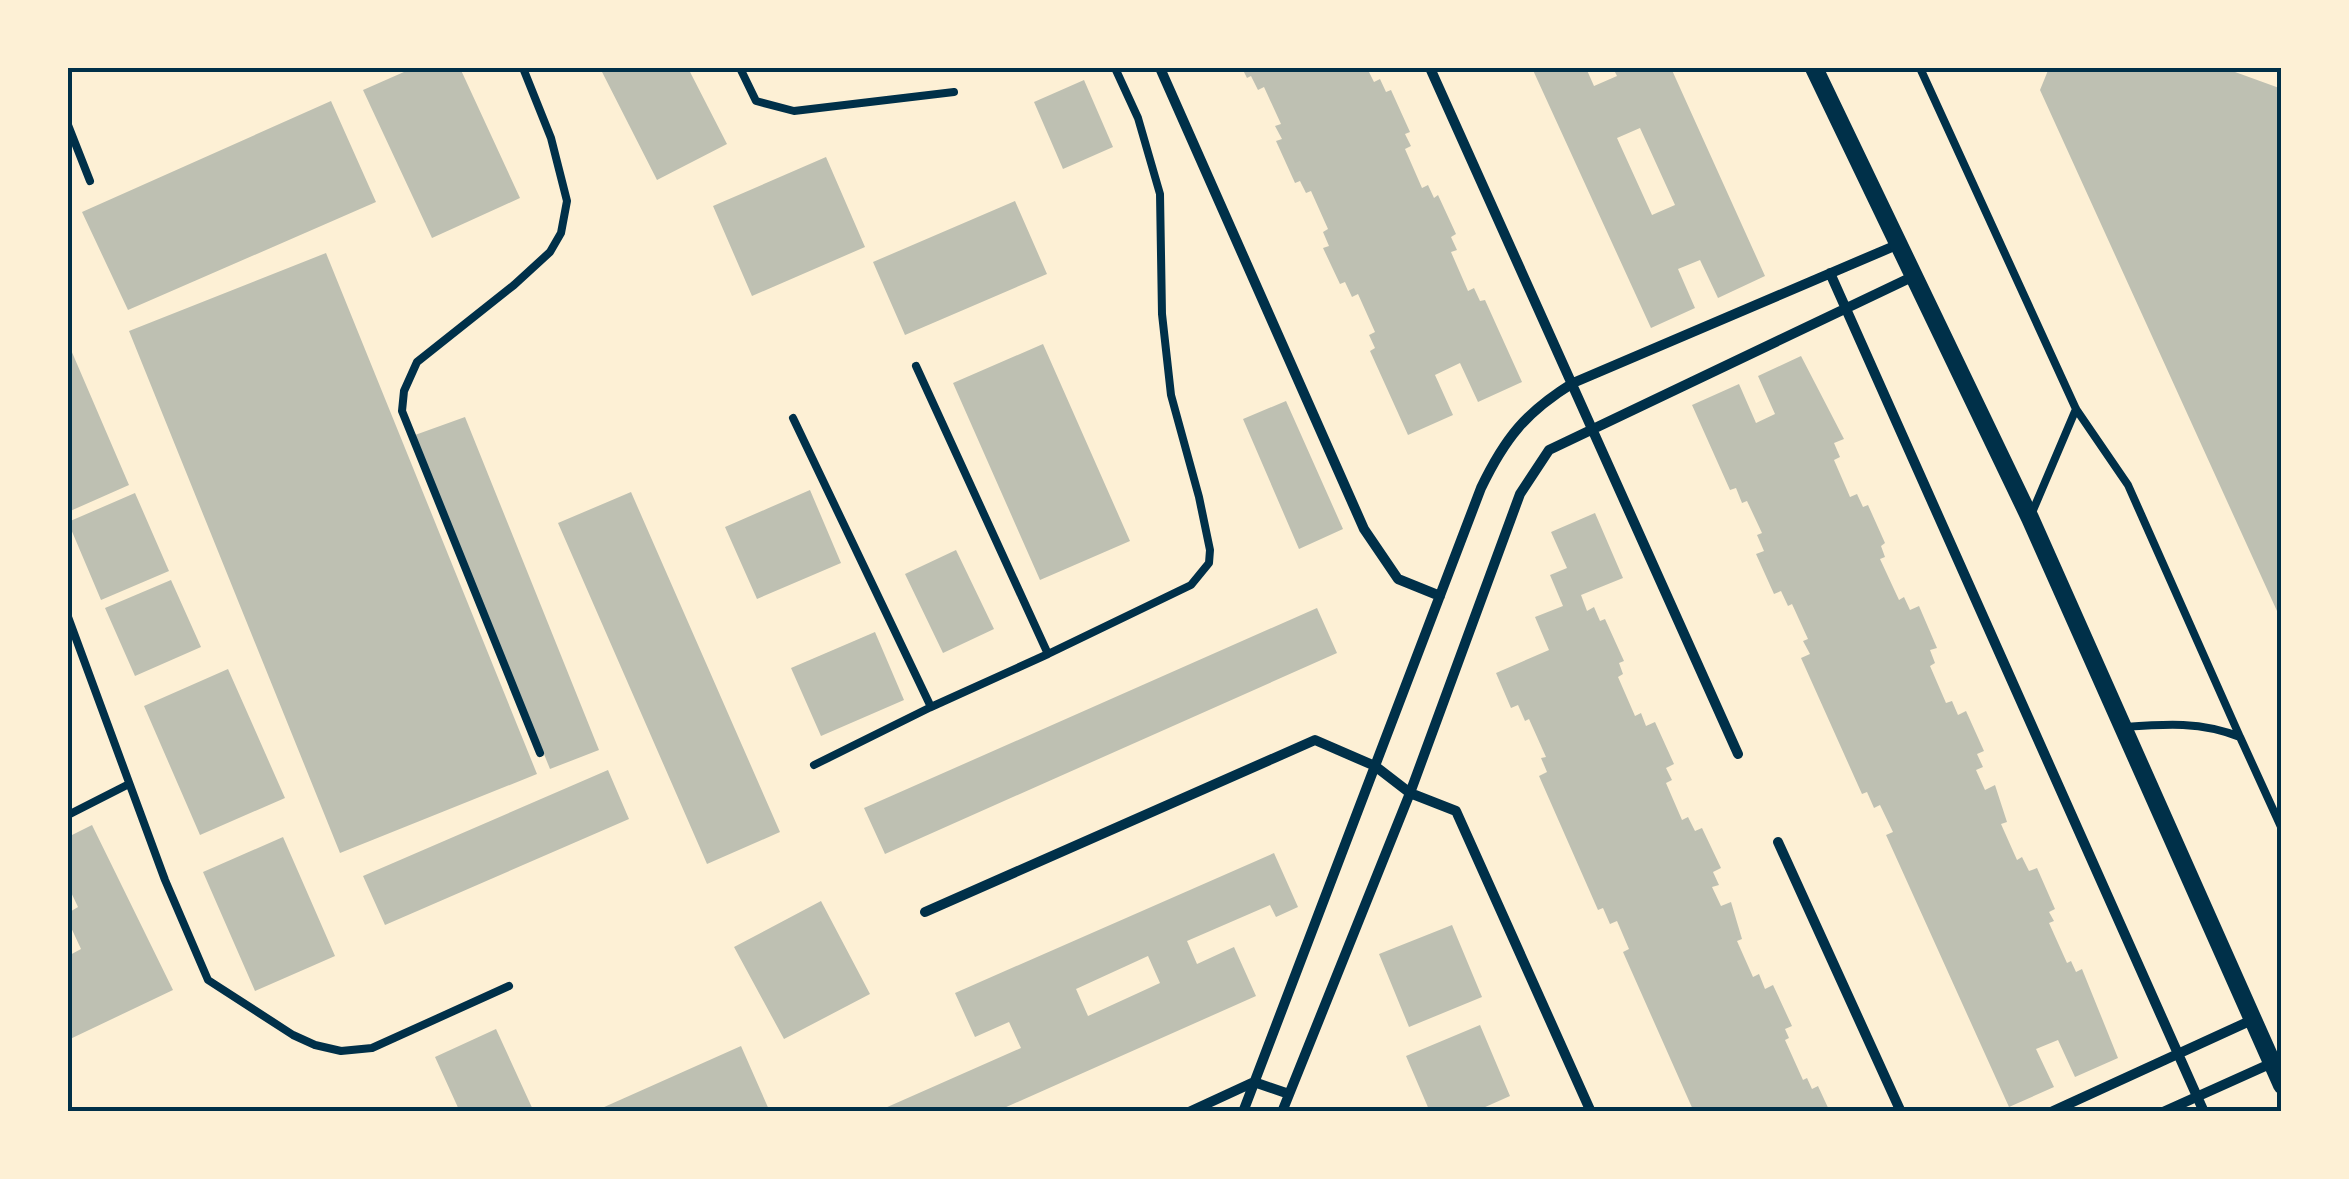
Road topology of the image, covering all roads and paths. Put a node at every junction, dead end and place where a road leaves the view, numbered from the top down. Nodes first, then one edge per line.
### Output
1 (522, 68) edge
2 (740, 68) edge
3 (1114, 68) edge
4 (1160, 68) edge
5 (1430, 68) edge
6 (1814, 68) edge
7 (1920, 68) edge
8 (954, 92) dead end
9 (68, 125) edge
10 (90, 182) dead end
11 (1899, 244) junction
12 (1830, 273) junction
13 (1914, 276) junction
14 (1846, 309) junction
15 (916, 366) dead end
16 (1573, 383) junction
17 (2076, 409) junction
18 (793, 418) dead end
19 (1593, 428) junction
20 (2030, 518) junction
21 (1440, 596) junction
22 (68, 617) edge
23 (1048, 654) junction
24 (931, 707) junction
25 (2121, 727) junction
26 (2240, 737) junction
27 (540, 753) dead end
28 (1738, 754) dead end
29 (814, 765) dead end
30 (1375, 766) junction
31 (129, 784) junction
32 (1410, 793) junction
33 (68, 815) edge
34 (2282, 829) edge
35 (1778, 842) dead end
36 (925, 912) dead end
37 (509, 986) dead end
38 (2252, 1020) junction
39 (2178, 1054) junction
40 (2272, 1063) junction
41 (1254, 1082) junction
42 (2282, 1085) edge
43 (1289, 1094) junction
44 (2198, 1096) junction
45 (1189, 1112) edge
46 (1243, 1112) edge
47 (1282, 1112) edge
48 (1592, 1112) edge
49 (1901, 1112) edge
50 (2051, 1112) edge
51 (2163, 1112) edge
52 (2204, 1112) edge

1 - 27 lane
2 - 8 lane
3 - 23 lane
4 - 21 street
5 - 16 street
6 - 11 street
7 - 17 lane
9 - 10 lane
11 - 12 street
11 - 13 street
12 - 14 street
12 - 16 street
13 - 14 street
13 - 20 street
14 - 19 street
14 - 39 street
15 - 23 lane
16 - 19 street
16 - 21 street
17 - 20 lane
17 - 26 lane
18 - 24 lane
19 - 28 street
19 - 32 street
20 - 25 street
21 - 30 street
22 - 31 lane
23 - 24 lane
24 - 29 lane
25 - 26 lane
25 - 38 street
26 - 34 lane
30 - 32 street
30 - 36 street
30 - 41 street
31 - 33 lane
31 - 37 lane
32 - 43 street
32 - 48 street
35 - 49 street
38 - 39 street
38 - 40 street
39 - 44 street
39 - 50 street
40 - 42 street
40 - 44 street
41 - 43 street
41 - 45 street
41 - 46 street
43 - 47 street
44 - 51 street
44 - 52 street

